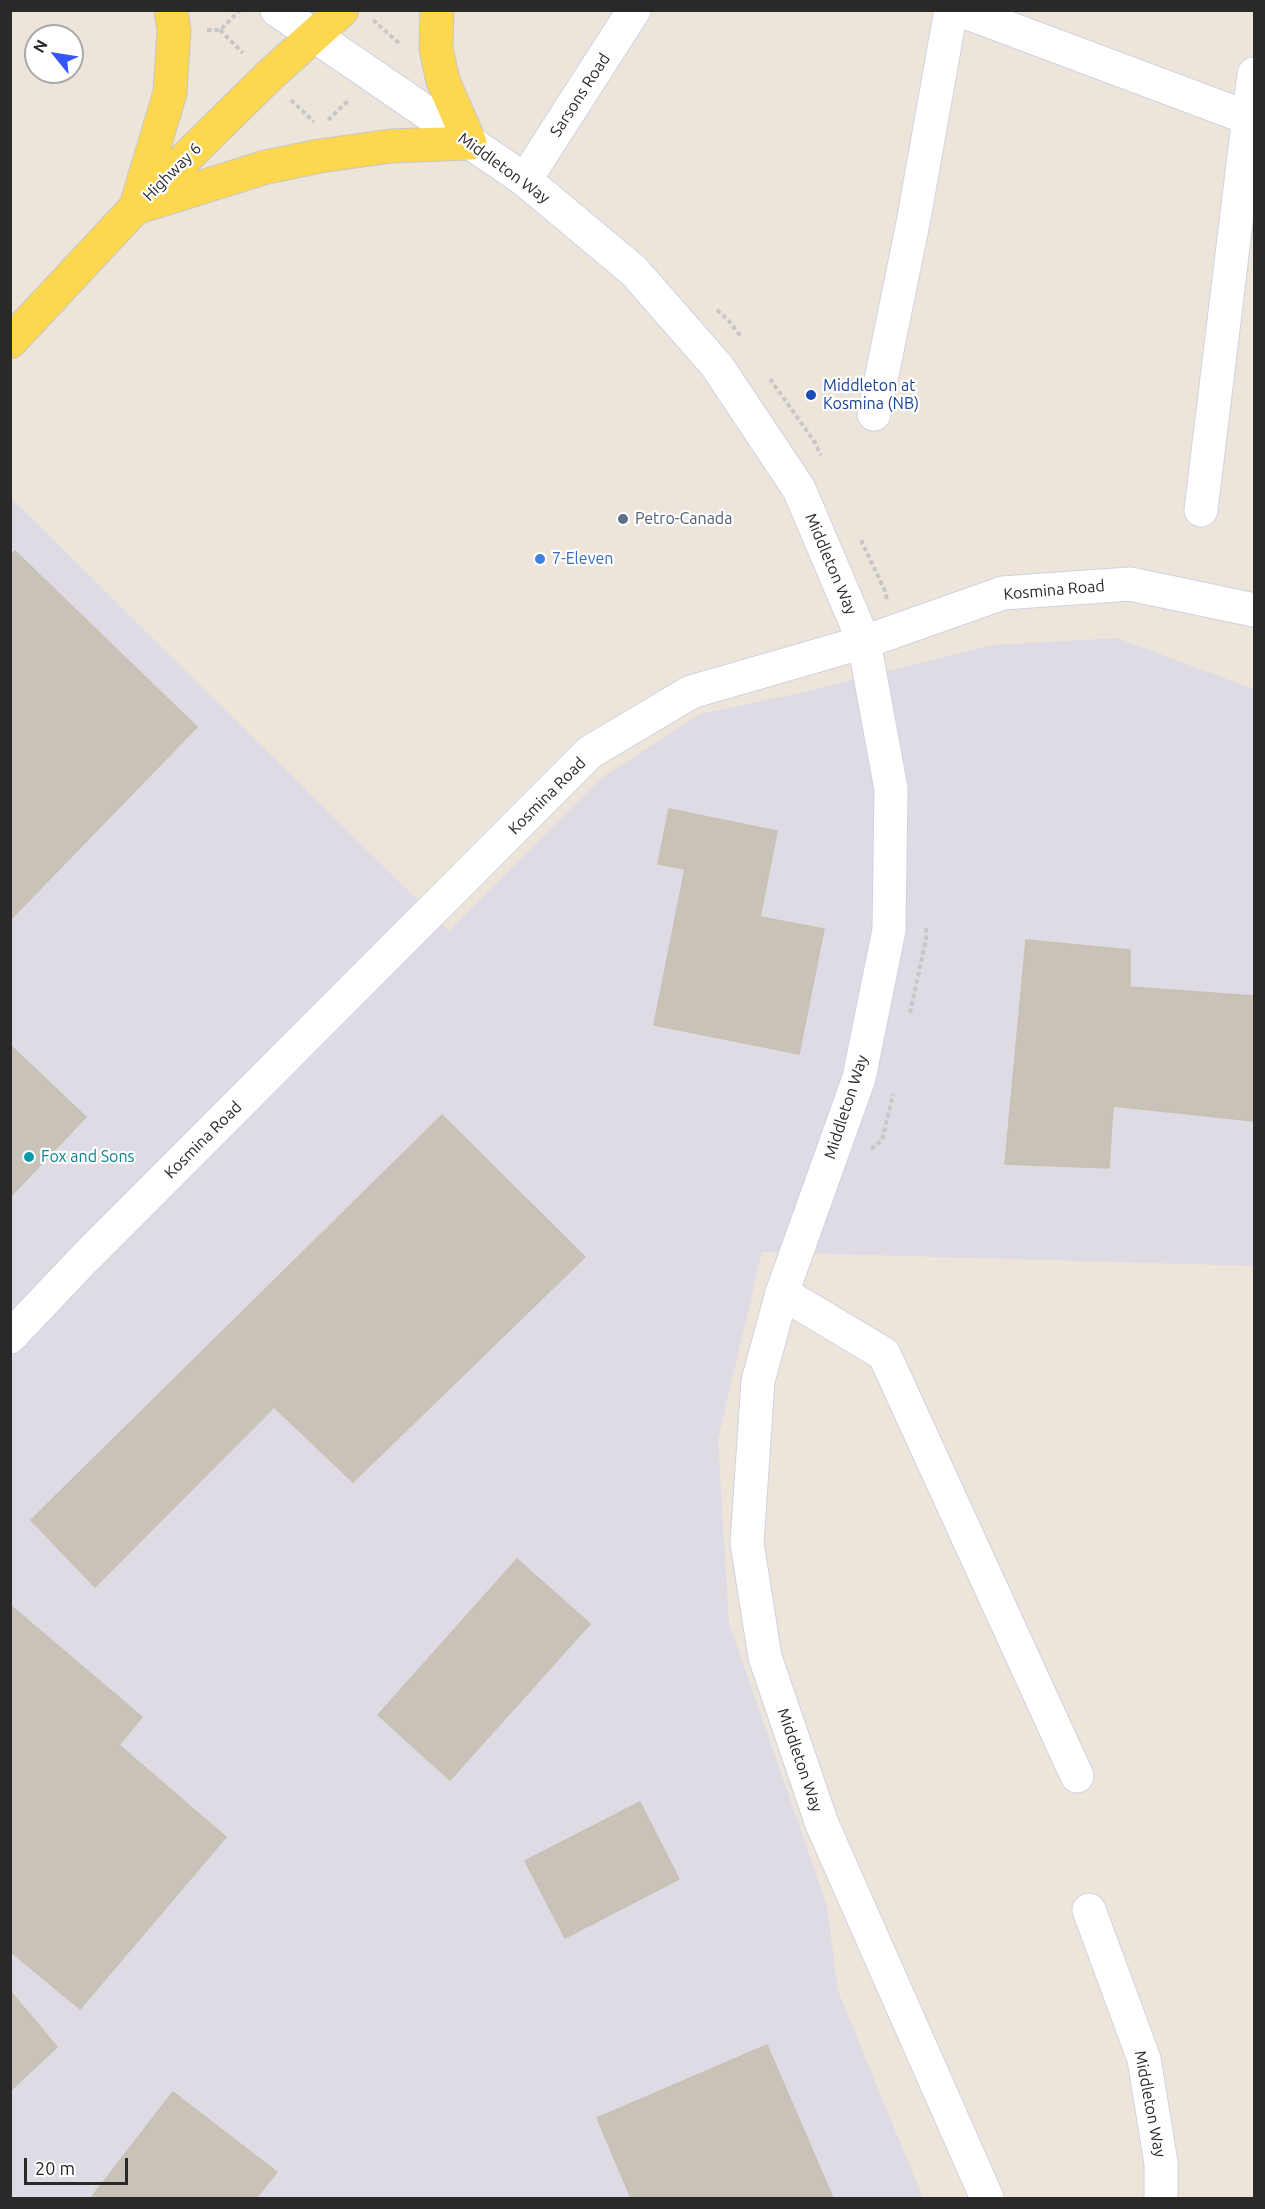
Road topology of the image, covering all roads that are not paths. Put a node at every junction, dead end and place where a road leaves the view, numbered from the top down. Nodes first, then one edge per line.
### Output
1 (171, 10) edge
2 (277, 10) edge
3 (437, 10) edge
4 (634, 10) edge
5 (951, 10) edge
6 (960, 10) edge
7 (357, 14) edge
8 (312, 36) junction
9 (1254, 74) edge
10 (1251, 119) edge
11 (470, 143) junction
12 (525, 180) junction
13 (135, 208) junction
14 (10, 342) edge
15 (874, 414) dead end
16 (1201, 510) dead end
17 (1254, 610) edge
18 (864, 642) junction
19 (782, 1293) junction
20 (10, 1337) edge
21 (1077, 1776) dead end
22 (1089, 1910) dead end
23 (987, 2199) edge
24 (1161, 2199) edge

1 - 13 main road
2 - 8 street, Middleton Way
3 - 11 main road
4 - 12 street, Sarsons Road
5 - 15 street
6 - 10 street
7 - 8 main road, Highway 6
8 - 11 street, Middleton Way
8 - 13 main road, Highway 6
9 - 10 street
10 - 16 street
11 - 12 street, Middleton Way
11 - 13 main road
12 - 18 street, Middleton Way
13 - 14 main road, Highway 6
17 - 18 street, Kosmina Road
18 - 19 street, Middleton Way
18 - 20 street, Kosmina Road
19 - 21 street
19 - 23 street, Middleton Way
22 - 24 street, Middleton Way

